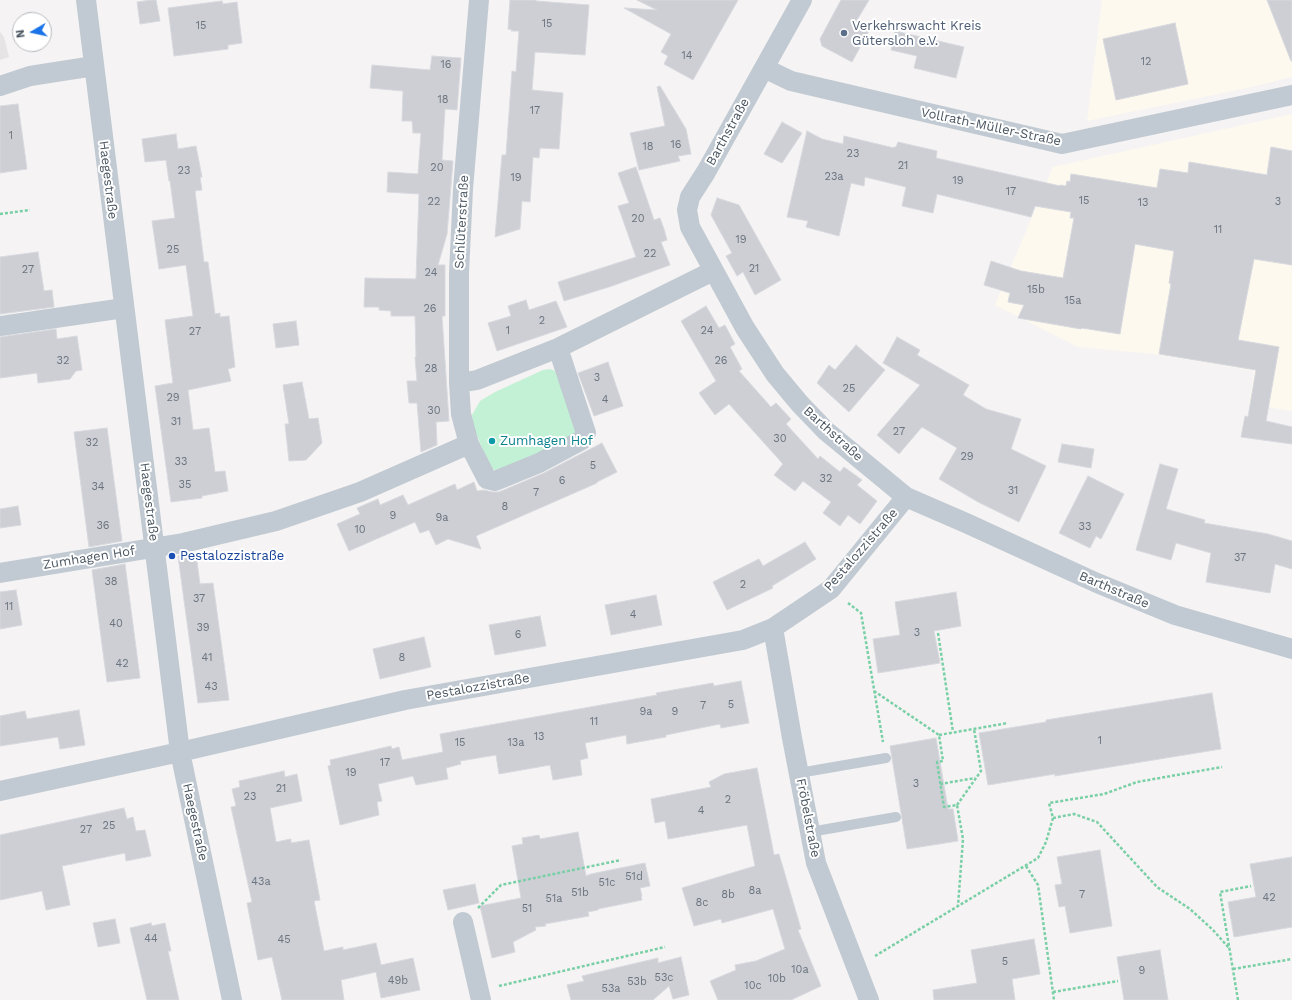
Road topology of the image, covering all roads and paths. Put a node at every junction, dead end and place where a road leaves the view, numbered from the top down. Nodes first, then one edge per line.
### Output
1 (86, 0) edge
2 (479, 0) edge
3 (802, 0) edge
4 (94, 66) junction
5 (764, 68) junction
6 (0, 86) edge
7 (1292, 95) edge
8 (30, 210) dead end
9 (0, 214) edge
10 (713, 271) junction
11 (124, 308) junction
12 (0, 326) edge
13 (558, 348) junction
14 (459, 383) junction
15 (469, 444) junction
16 (906, 497) junction
17 (155, 548) junction
18 (0, 573) edge
19 (831, 589) junction
20 (773, 628) junction
21 (938, 633) dead end
22 (1292, 649) edge
23 (874, 691) junction
24 (1008, 723) dead end
25 (974, 729) junction
26 (953, 732) junction
27 (939, 735) junction
28 (180, 752) junction
29 (886, 758) joint
30 (1222, 767) dead end
31 (799, 773) junction
32 (976, 778) junction
33 (940, 784) junction
34 (0, 791) edge
35 (958, 805) junction
36 (896, 817) dead end
37 (1053, 818) junction
38 (810, 832) junction
39 (621, 860) dead end
40 (1026, 866) junction
41 (1252, 886) dead end
42 (958, 906) junction
43 (463, 922) joint
44 (665, 947) dead end
45 (1229, 948) junction
46 (1292, 959) edge
47 (856, 967) junction
48 (1233, 969) junction
49 (1118, 981) dead end
50 (1053, 992) junction
51 (480, 996) edge
52 (232, 1000) edge
53 (870, 1000) edge
54 (1054, 1000) edge
55 (1238, 1000) edge

1 - 4 street, Haegestraße
2 - 14 street, Schlüterstraße
3 - 5 street, Barthstraße
4 - 6 street
4 - 11 street, Haegestraße
5 - 7 street, Vollrath-Müller-Straße
5 - 10 street, Barthstraße
8 - 9 path
10 - 13 street
10 - 16 street, Barthstraße
11 - 12 street
11 - 17 street, Haegestraße
13 - 14 street
13 - 15 street
14 - 15 street, Schlüterstraße
15 - 17 street, Zumhagen Hof
16 - 19 street, Pestalozzistraße
16 - 22 street, Barthstraße
17 - 18 street, Zumhagen Hof
17 - 28 street, Haegestraße
19 - 20 street, Pestalozzistraße
19 - 23 path
20 - 28 street, Pestalozzistraße
20 - 31 street, Fröbelstraße
21 - 26 path
23 - 27 path
23 - 29 path
24 - 25 path
25 - 26 path
25 - 32 path
26 - 27 path
27 - 33 path
28 - 34 street, Pestalozzistraße
28 - 52 street, Haegestraße
29 - 31 lane
30 - 37 path
31 - 38 street, Fröbelstraße
32 - 33 path
32 - 35 path
33 - 35 path
35 - 42 path
36 - 38 lane
37 - 40 path
37 - 45 path
38 - 47 street, Fröbelstraße
39 - 43 path
40 - 42 path
40 - 50 path
41 - 45 path
42 - 47 path
43 - 51 street
44 - 51 path
45 - 48 path
46 - 48 path
47 - 53 street, Fröbelstraße
48 - 55 path
49 - 50 path
50 - 54 path

